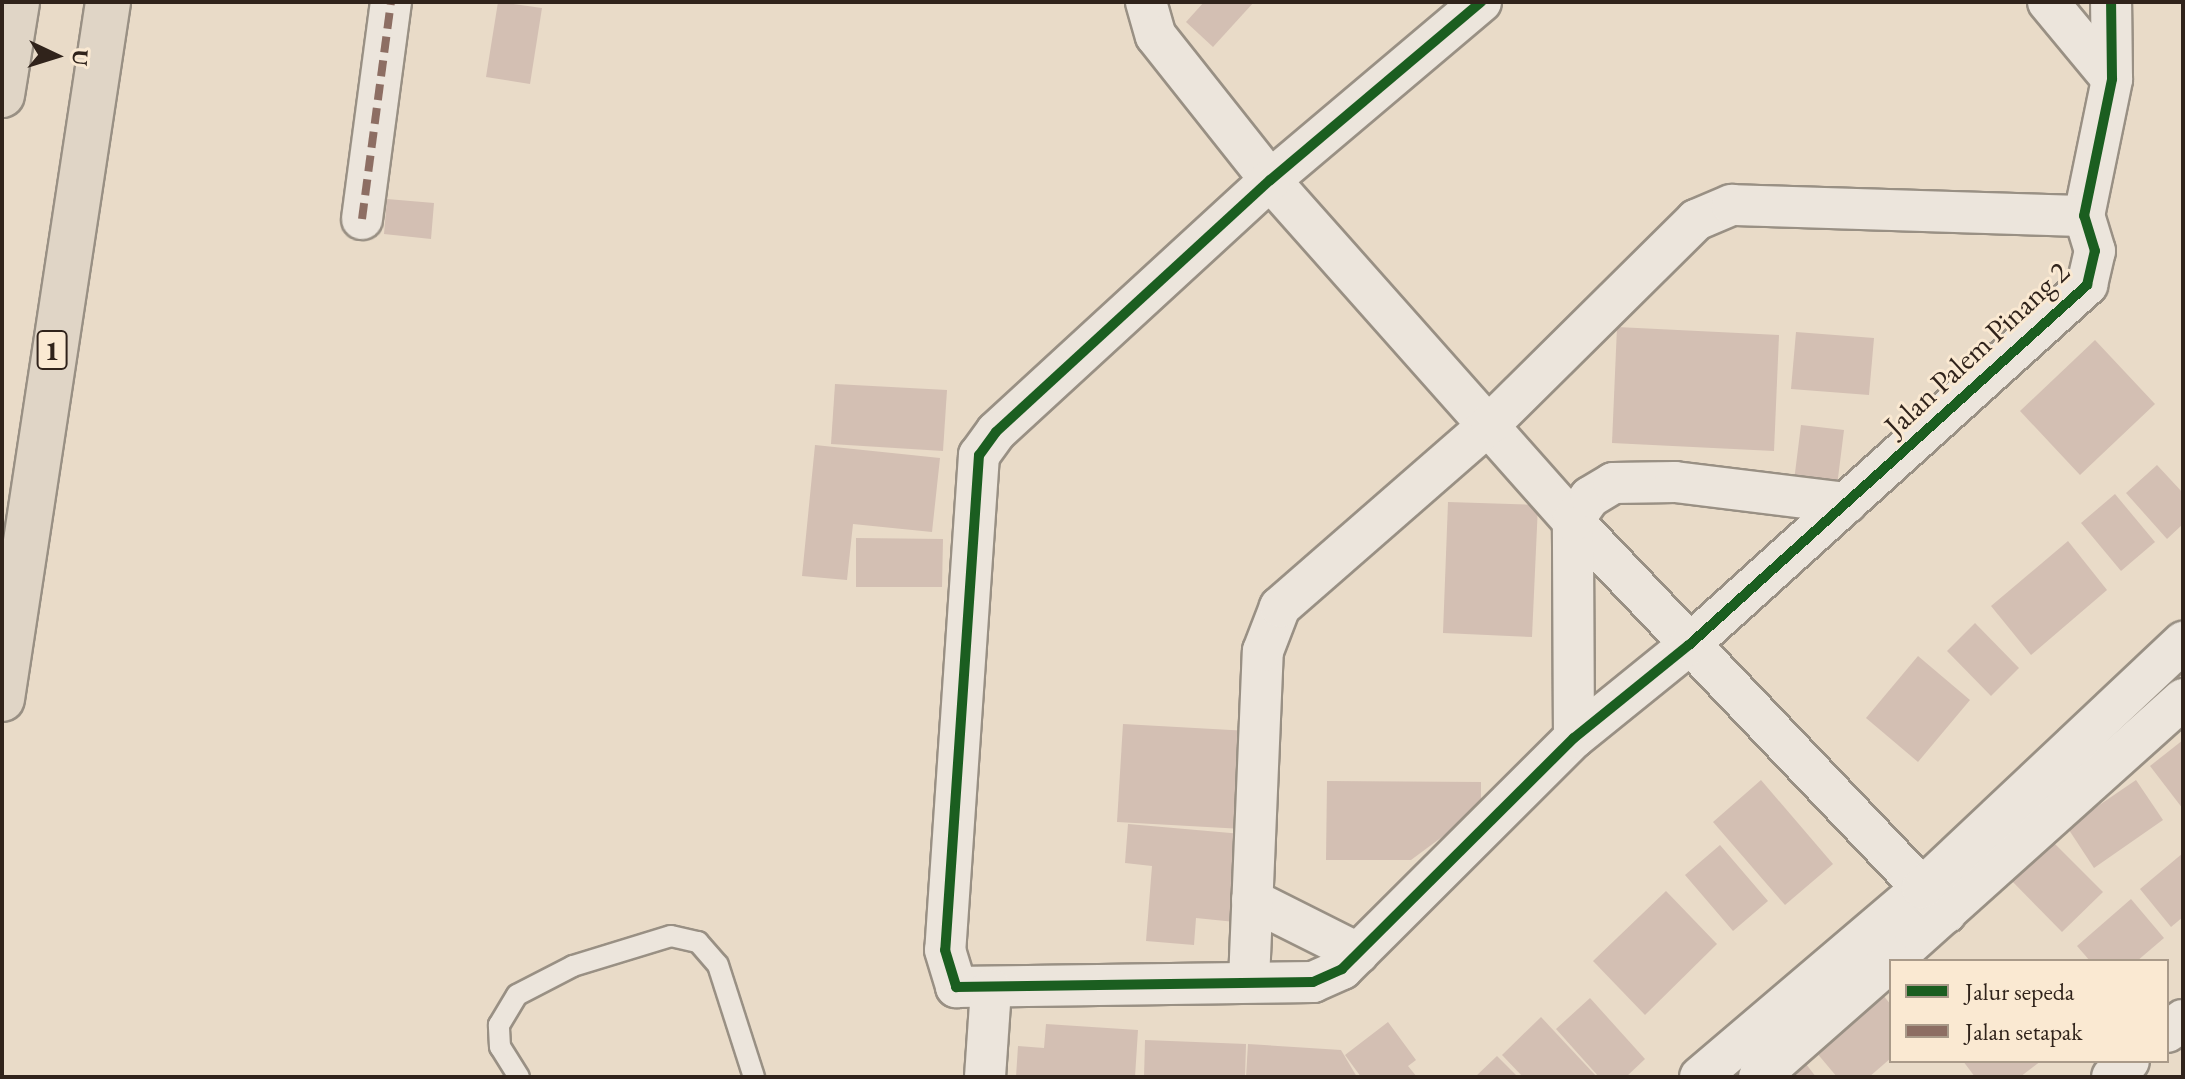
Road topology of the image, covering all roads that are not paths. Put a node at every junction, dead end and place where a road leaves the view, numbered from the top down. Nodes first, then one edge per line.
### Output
1 (17, 2) edge
2 (108, 2) edge
3 (391, 2) edge
4 (1146, 2) edge
5 (1481, 2) edge
6 (2048, 2) edge
7 (2111, 2) edge
8 (2112, 79) junction
9 (2, 95) edge
10 (1270, 180) junction
11 (2084, 216) junction
12 (362, 219) dead end
13 (1491, 423) junction
14 (1847, 503) junction
15 (1573, 521) junction
16 (2183, 642) edge
17 (1689, 645) junction
18 (2, 699) edge
19 (2183, 699) edge
20 (1574, 738) junction
21 (1252, 900) junction
22 (1934, 901) junction
23 (1358, 953) junction
24 (1892, 959) edge
25 (1889, 963) edge
26 (1249, 981) junction
27 (991, 989) junction
28 (2127, 1063) edge
29 (519, 1077) edge
30 (754, 1077) edge
31 (985, 1077) edge
32 (1700, 1077) edge
33 (1759, 1077) edge
34 (2112, 1077) edge

1 - 9 highway
2 - 18 highway, 1
3 - 12 street
4 - 10 street
5 - 10 street
6 - 8 street
7 - 8 street, Jalan Palem Pinang 2
8 - 11 street, Jalan Palem Pinang 2
10 - 13 street
10 - 27 street, Jalan Palem Pinang 2
11 - 13 street
11 - 14 street, Jalan Palem Pinang 2
13 - 15 street
13 - 21 street
14 - 15 street
14 - 17 street, Jalan Palem Pinang 2
15 - 17 street
15 - 20 street
16 - 22 street
17 - 20 street, Jalan Palem Pinang 2
17 - 22 street
19 - 22 street
20 - 23 street, Jalan Palem Pinang 2
21 - 23 street
21 - 26 street
22 - 24 street
22 - 32 street
23 - 26 street, Jalan Palem Pinang 2
25 - 33 street
26 - 27 street, Jalan Palem Pinang 2
27 - 31 street
28 - 34 street
29 - 30 lane

